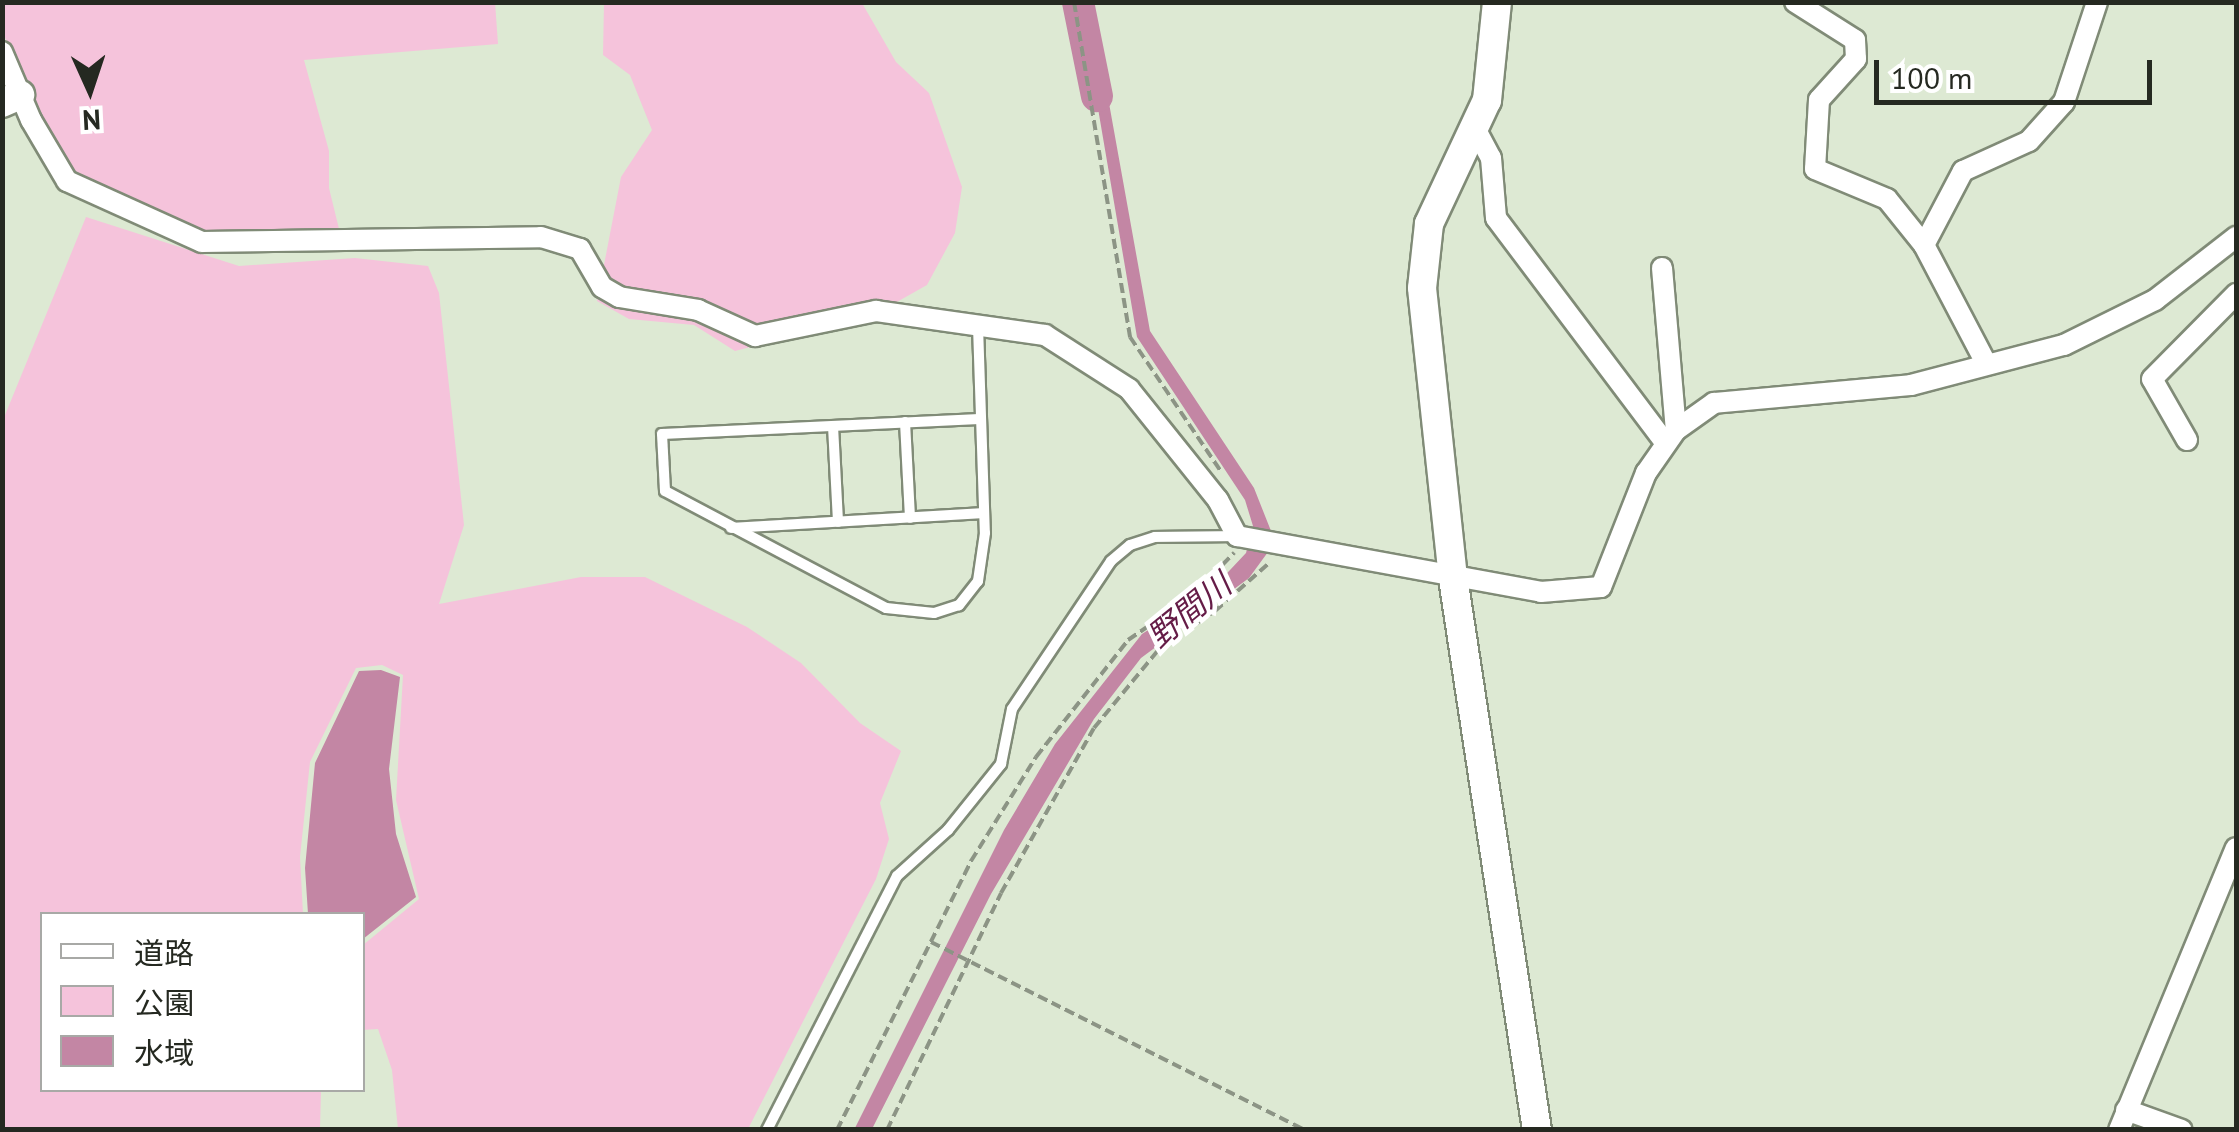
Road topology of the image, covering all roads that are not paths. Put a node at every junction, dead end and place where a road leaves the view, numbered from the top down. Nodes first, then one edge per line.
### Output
1 (1497, 2) edge
2 (1795, 2) edge
3 (2097, 2) edge
4 (2, 52) edge
5 (11, 99) edge
6 (1476, 130) junction
7 (2236, 238) edge
8 (1924, 245) junction
9 (1662, 268) dead end
10 (2236, 294) edge
11 (978, 321) junction
12 (1986, 363) junction
13 (980, 419) junction
14 (905, 422) junction
15 (833, 426) junction
16 (1671, 436) junction
17 (2187, 440) dead end
18 (984, 513) junction
19 (910, 518) junction
20 (838, 522) junction
21 (730, 528) junction
22 (1238, 536) junction
23 (1453, 578) junction
24 (2236, 848) edge
25 (2123, 1120) edge
26 (767, 1130) edge
27 (1537, 1130) edge
28 (2182, 1130) edge

1 - 6 street
2 - 8 street
3 - 8 street
4 - 5 street
5 - 11 street
6 - 16 street
6 - 23 street
7 - 12 street
8 - 12 street
9 - 16 street
10 - 17 street
11 - 13 lane
11 - 22 street
12 - 16 street
13 - 14 lane
13 - 18 lane
14 - 15 lane
14 - 19 lane
15 - 20 lane
15 - 21 lane
16 - 23 street
18 - 19 lane
18 - 21 lane
19 - 20 lane
20 - 21 lane
22 - 23 street
22 - 26 lane
23 - 27 street
24 - 25 street
25 - 28 street

